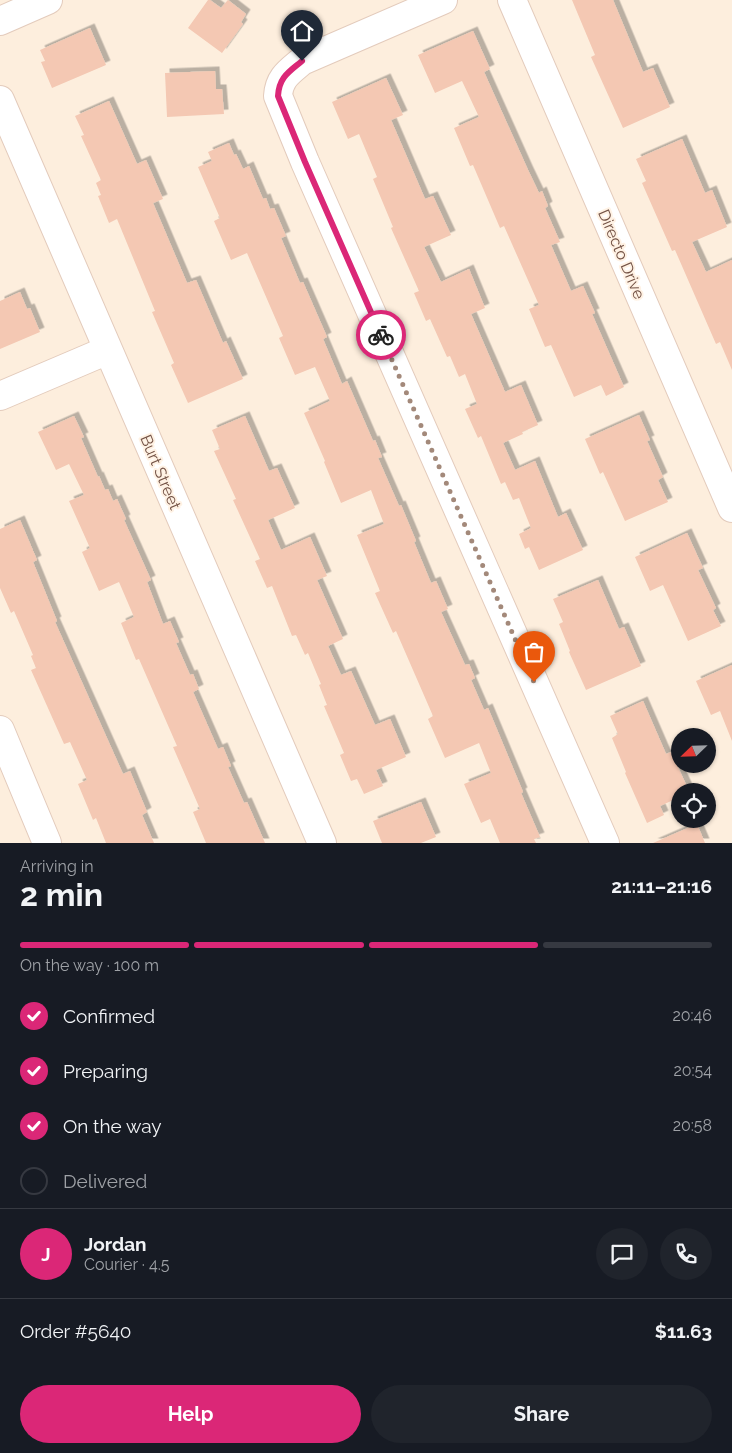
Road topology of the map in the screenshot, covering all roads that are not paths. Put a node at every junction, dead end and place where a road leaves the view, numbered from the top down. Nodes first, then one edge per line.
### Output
1 (48, 0) edge
2 (443, 0) edge
3 (512, 0) edge
4 (0, 21) edge
5 (0, 100) edge
6 (108, 350) junction
7 (0, 396) edge
8 (732, 508) edge
9 (0, 730) edge
10 (48, 843) edge
11 (322, 843) edge
12 (605, 843) edge

1 - 4 street
2 - 12 street
3 - 8 street, Directo Drive
5 - 6 street, Burt Street
6 - 7 street
6 - 11 street, Burt Street
9 - 10 street

